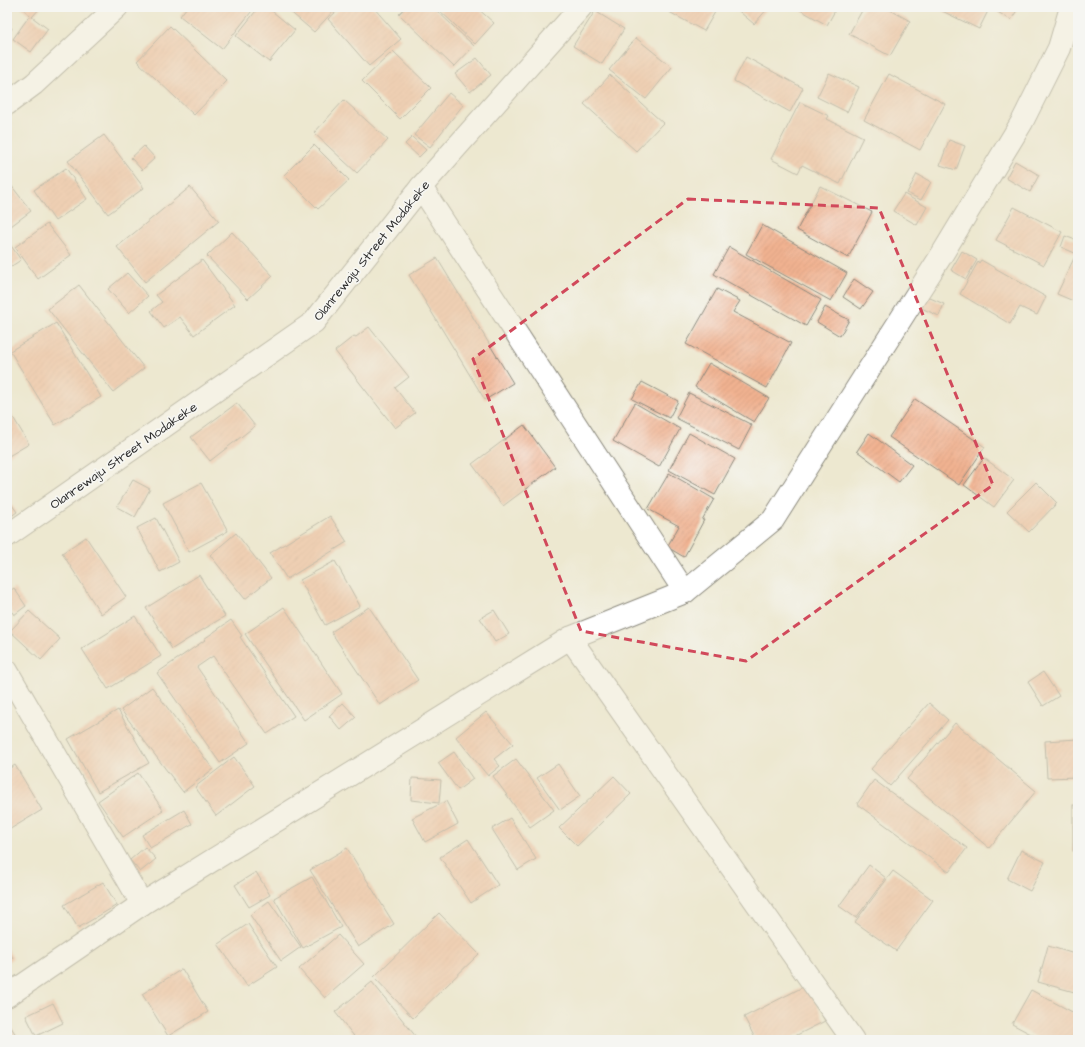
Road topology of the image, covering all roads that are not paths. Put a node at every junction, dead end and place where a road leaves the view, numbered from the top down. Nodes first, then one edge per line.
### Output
1 (117, 7) edge
2 (581, 7) edge
3 (1071, 7) edge
4 (7, 104) edge
5 (421, 188) junction
6 (7, 536) edge
7 (685, 592) junction
8 (570, 638) junction
9 (7, 671) edge
10 (142, 904) junction
11 (7, 996) edge
12 (853, 1040) edge

1 - 4 street
2 - 5 street, Olanrewaju Street Modakeke
3 - 7 street
5 - 6 street, Olanrewaju Street Modakeke
5 - 7 street
7 - 8 street
8 - 10 street
8 - 12 street
9 - 10 street
10 - 11 street

